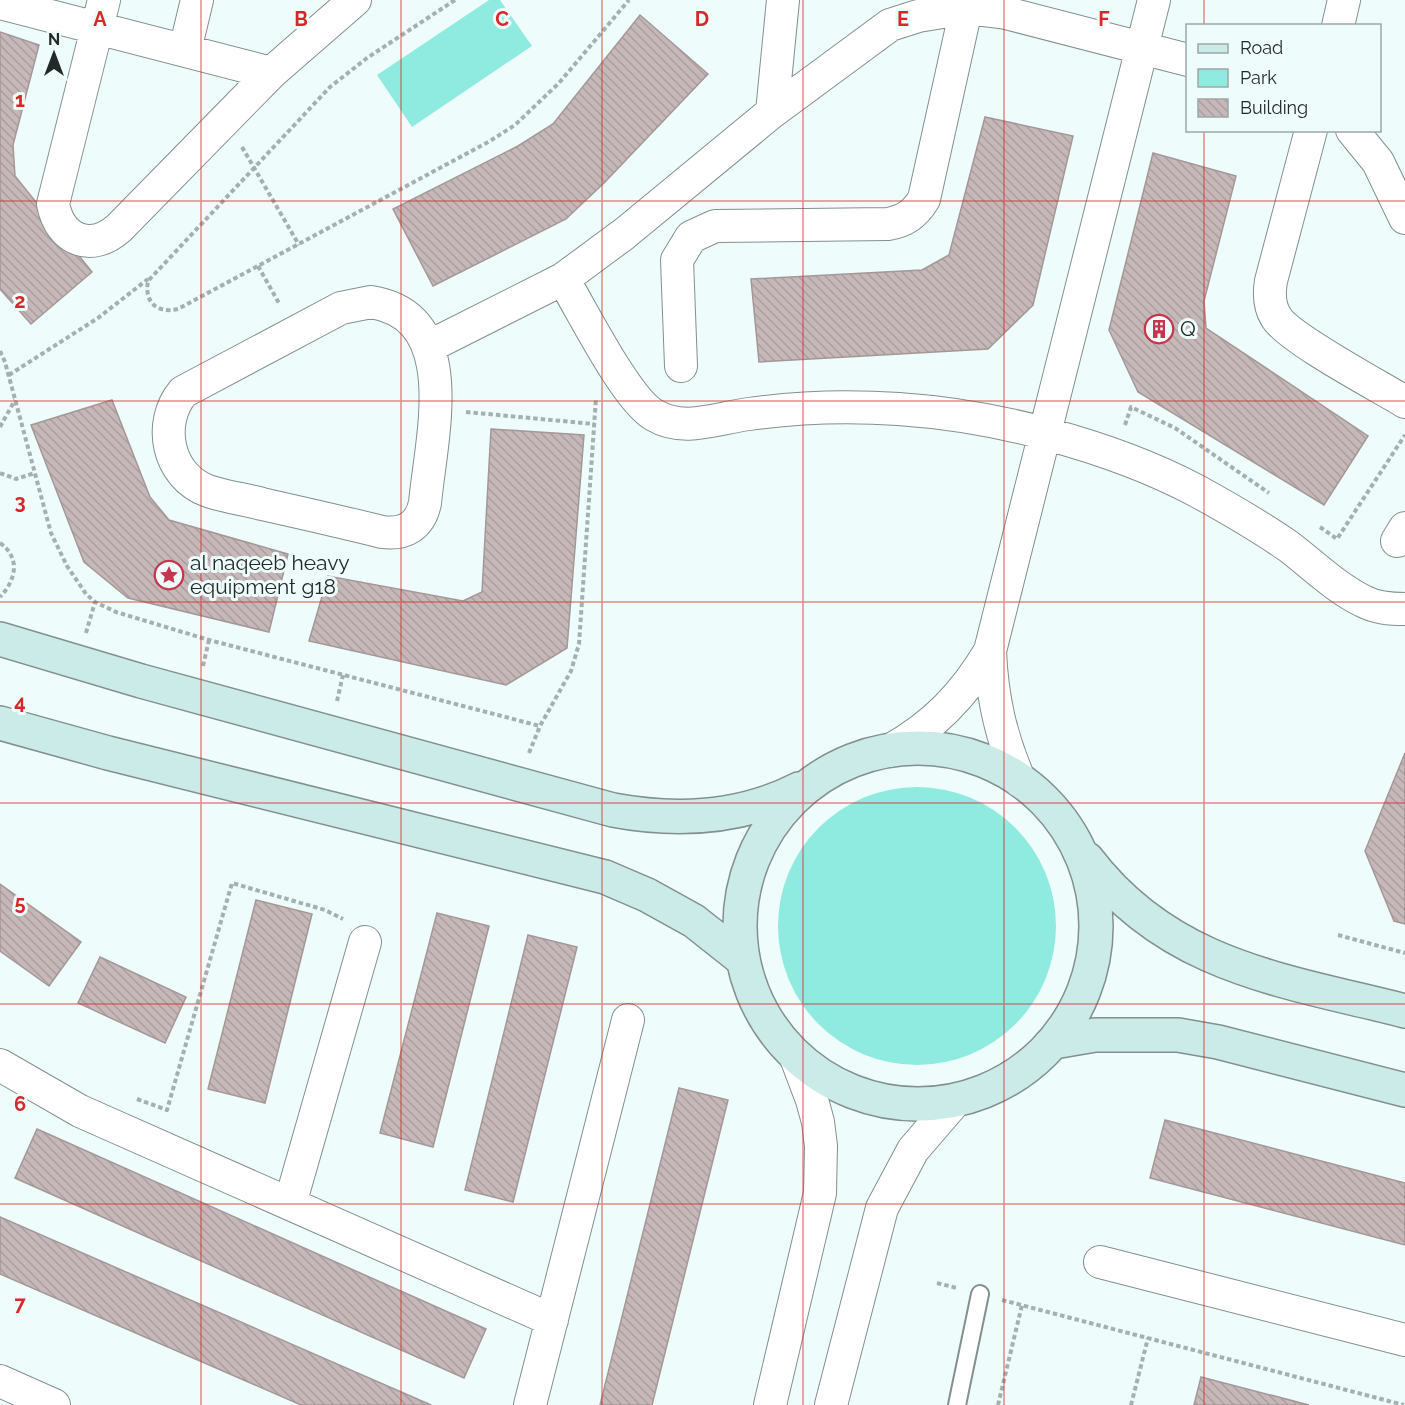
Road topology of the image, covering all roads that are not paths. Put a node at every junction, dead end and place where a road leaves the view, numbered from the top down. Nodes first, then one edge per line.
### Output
1 (197, 0) edge
2 (355, 0) edge
3 (783, 0) edge
4 (1155, 0) edge
5 (1344, 0) edge
6 (0, 3) edge
7 (967, 4) edge
8 (100, 14) edge
9 (1338, 24) edge
10 (1143, 47) junction
11 (185, 50) junction
12 (1186, 59) edge
13 (271, 73) junction
14 (772, 112) junction
15 (1310, 132) edge
16 (1354, 132) edge
17 (1405, 218) edge
18 (563, 279) junction
19 (430, 346) junction
20 (681, 366) dead end
21 (1405, 402) edge
22 (1045, 433) junction
23 (1405, 609) edge
24 (0, 639) edge
25 (990, 651) junction
26 (0, 723) edge
27 (889, 751) junction
28 (1020, 781) junction
29 (814, 782) junction
30 (1077, 846) junction
31 (365, 942) road end
32 (742, 959) junction
33 (1405, 1011) edge
34 (628, 1020) dead end
35 (1054, 1042) junction
36 (795, 1055) junction
37 (0, 1065) edge
38 (1405, 1090) edge
39 (956, 1100) junction
40 (290, 1204) junction
41 (1100, 1262) dead end
42 (980, 1294) road end
43 (552, 1320) junction
44 (1405, 1340) edge
45 (0, 1382) edge
46 (54, 1405) edge
47 (531, 1405) edge
48 (770, 1405) edge
49 (831, 1405) edge
50 (957, 1405) edge

1 - 11 street
2 - 13 street
3 - 14 street
4 - 10 street
5 - 9 street
6 - 8 street
7 - 10 street
7 - 14 street
7 - 20 street
8 - 11 street
8 - 13 street
10 - 12 street
10 - 22 street
11 - 13 street
14 - 18 street
15 - 21 street
16 - 17 street
18 - 19 street
18 - 22 street
19 - 19 street
22 - 23 street
22 - 25 street
24 - 29 street
25 - 27 street
25 - 28 street
26 - 32 street
27 - 28 street
27 - 29 street
28 - 30 street
29 - 32 street
30 - 33 street
30 - 35 street
31 - 40 street
32 - 36 street
34 - 43 street
35 - 38 street
35 - 39 street
36 - 39 street
36 - 48 street
37 - 40 street
39 - 49 street
40 - 43 street
41 - 44 street
42 - 50 lane
43 - 47 street
45 - 46 street

